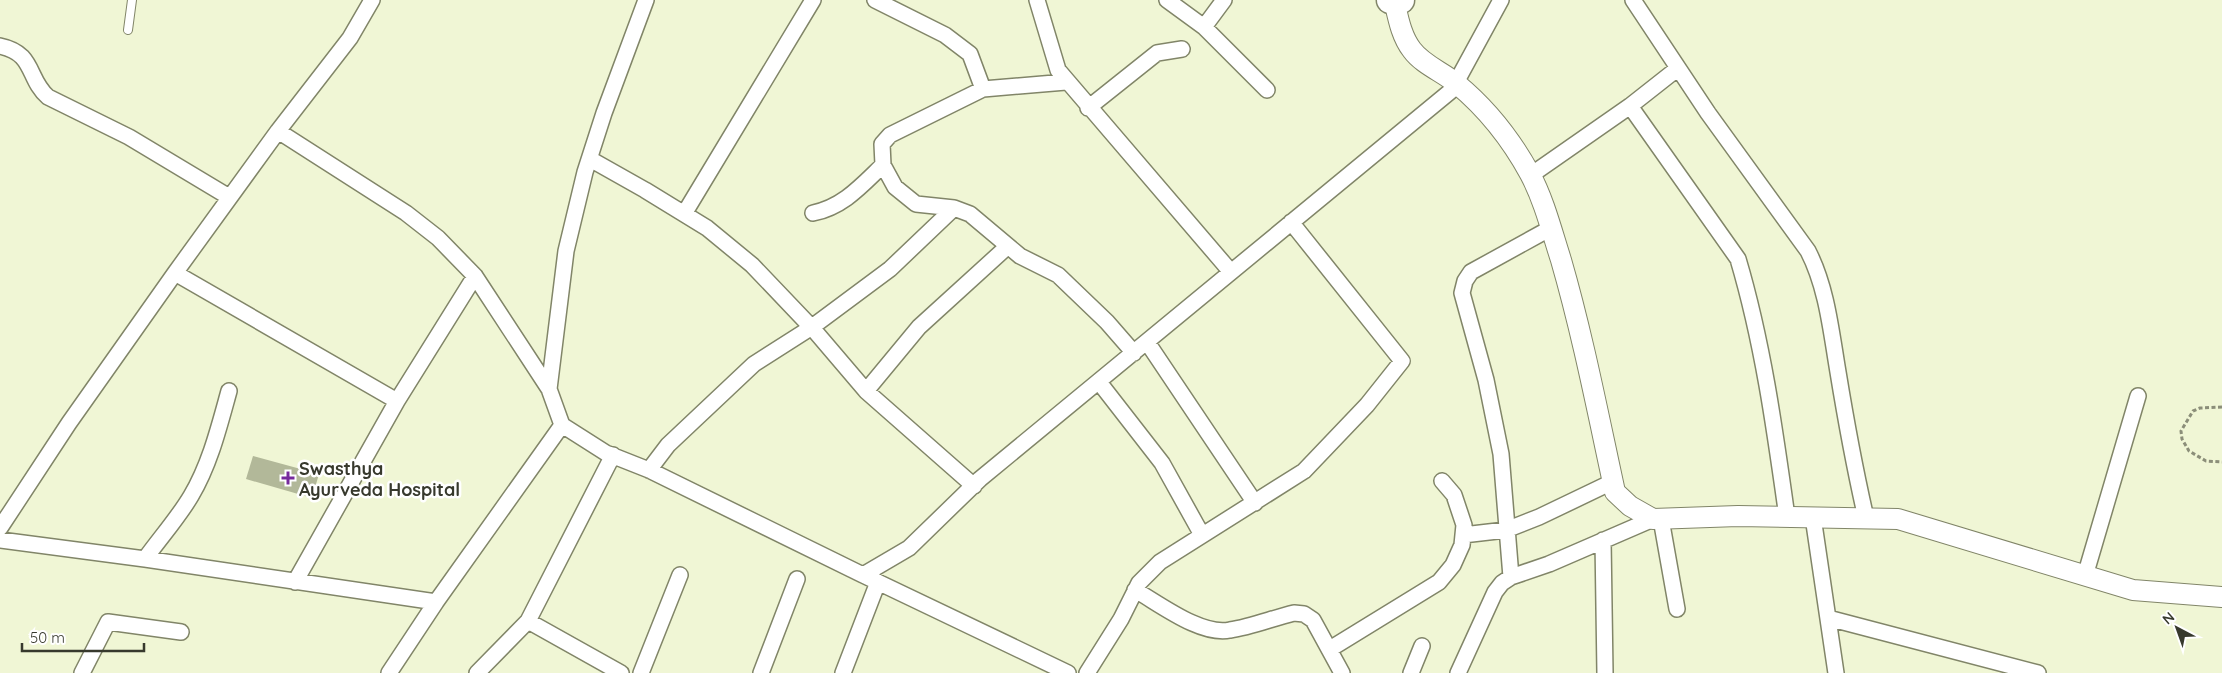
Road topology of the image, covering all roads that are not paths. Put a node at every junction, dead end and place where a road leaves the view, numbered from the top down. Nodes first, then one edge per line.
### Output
1 (132, 0) edge
2 (372, 0) edge
3 (646, 0) edge
4 (813, 0) edge
5 (875, 0) edge
6 (1037, 0) edge
7 (1167, 0) edge
8 (1224, 0) edge
9 (1390, 0) edge
10 (1394, 0) edge
11 (1400, 0) edge
12 (1501, 0) edge
13 (1633, 0) edge
14 (1204, 28) junction
15 (128, 30) dead end
16 (0, 46) edge
17 (1182, 49) dead end
18 (1677, 69) junction
19 (1066, 82) junction
20 (1456, 83) junction
21 (983, 89) junction
22 (1267, 90) dead end
23 (1630, 106) junction
24 (1088, 108) junction
25 (278, 132) junction
26 (590, 159) junction
27 (883, 165) junction
28 (1531, 175) junction
29 (229, 197) junction
30 (954, 208) junction
31 (813, 213) dead end
32 (684, 214) junction
33 (1291, 222) junction
34 (1551, 228) junction
35 (1008, 246) junction
36 (1231, 272) junction
37 (175, 273) junction
38 (475, 276) junction
39 (812, 327) junction
40 (1147, 342) junction
41 (1134, 353) junction
42 (1099, 382) junction
43 (549, 389) junction
44 (229, 391) dead end
45 (866, 391) junction
46 (2138, 396) dead end
47 (397, 401) junction
48 (562, 425) junction
49 (613, 456) junction
50 (649, 470) junction
51 (1442, 481) dead end
52 (1612, 482) junction
53 (974, 486) junction
54 (1254, 503) junction
55 (1787, 517) junction
56 (1813, 517) junction
57 (1866, 518) junction
58 (1657, 519) junction
59 (0, 528) edge
60 (1506, 530) junction
61 (1202, 535) junction
62 (1463, 535) junction
63 (0, 540) edge
64 (1603, 540) junction
65 (145, 559) junction
66 (680, 575) dead end
67 (863, 575) junction
68 (2085, 576) junction
69 (1511, 577) junction
70 (797, 579) dead end
71 (295, 582) junction
72 (878, 582) junction
73 (1135, 590) junction
74 (2222, 597) edge
75 (436, 602) junction
76 (1677, 609) dead end
77 (1828, 618) junction
78 (528, 621) junction
79 (181, 632) dead end
80 (1422, 646) dead end
81 (1330, 649) junction
82 (82, 673) edge
83 (389, 673) edge
84 (477, 673) edge
85 (621, 673) edge
86 (641, 673) edge
87 (761, 673) edge
88 (843, 673) edge
89 (1068, 673) edge
90 (1087, 673) edge
91 (1342, 673) edge
92 (1412, 673) edge
93 (1458, 673) edge
94 (1605, 673) edge
95 (1834, 673) edge
96 (2038, 673) edge

1 - 15 lane
2 - 25 street
3 - 26 street
4 - 32 street
5 - 21 street
6 - 19 street
7 - 14 street
8 - 14 street
9 - 10 highway
10 - 11 highway
10 - 20 street
12 - 20 street
13 - 18 street
14 - 22 street
16 - 29 street
17 - 24 street
18 - 23 street
18 - 57 street
19 - 21 street
19 - 24 street
20 - 28 street
20 - 33 street
21 - 27 street
23 - 28 street
23 - 55 street
24 - 36 street
25 - 29 street
25 - 38 street
26 - 32 street
26 - 43 street
27 - 30 street
27 - 31 street
28 - 34 street
29 - 37 street
30 - 35 street
30 - 39 street
32 - 39 street
33 - 36 street
33 - 54 street
34 - 52 street
34 - 60 street
35 - 41 street
35 - 45 street
36 - 40 street
37 - 47 street
37 - 59 street
38 - 43 street
38 - 47 street
39 - 45 street
39 - 50 street
40 - 41 street
40 - 54 street
41 - 42 street
42 - 53 street
42 - 61 street
43 - 48 street
44 - 65 street
45 - 53 street
46 - 68 street
47 - 71 street
48 - 49 street
48 - 75 street
49 - 50 street
49 - 78 street
50 - 67 street
51 - 62 street
52 - 58 street
52 - 60 street
53 - 67 street
54 - 61 street
55 - 56 street
55 - 58 street
56 - 57 street
56 - 77 street
57 - 68 street
58 - 64 street
58 - 76 street
60 - 62 street
60 - 69 street
61 - 73 street
62 - 81 street
63 - 65 street
64 - 69 street
64 - 94 street
65 - 71 street
66 - 86 street
67 - 72 street
68 - 74 street
69 - 93 street
70 - 87 street
71 - 75 street
72 - 88 street
72 - 89 street
73 - 81 street
73 - 90 street
75 - 83 street
77 - 95 street
77 - 96 street
78 - 84 street
78 - 85 street
79 - 82 street
80 - 92 street
81 - 91 street

